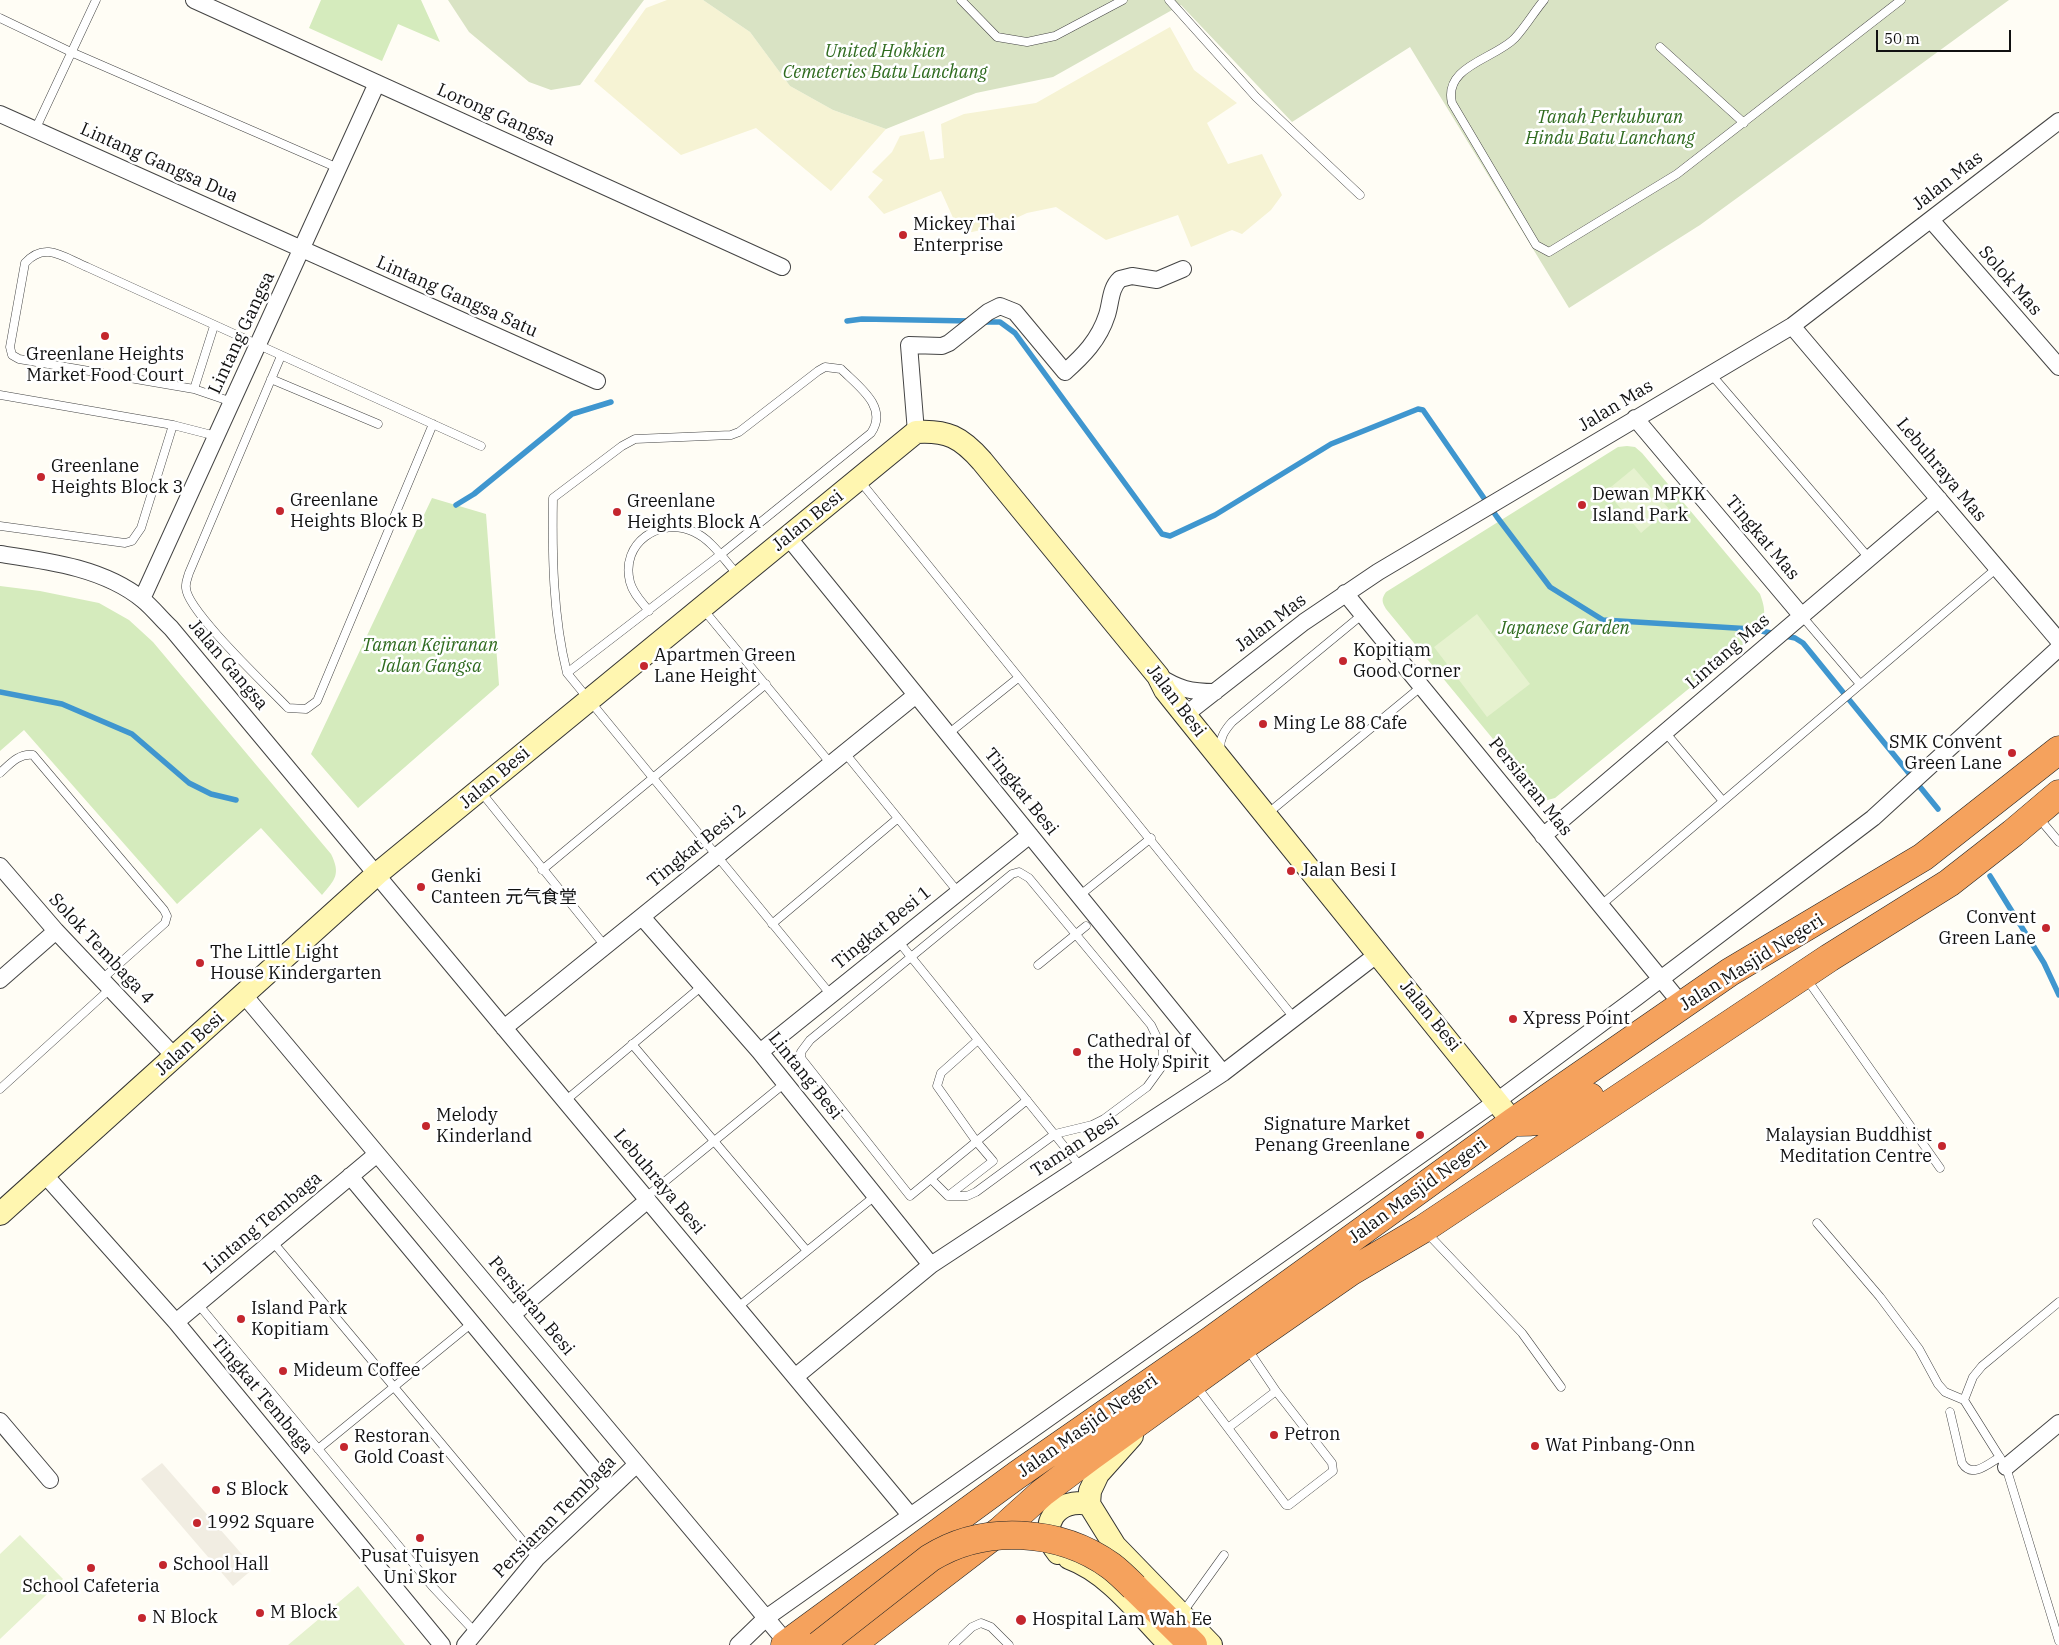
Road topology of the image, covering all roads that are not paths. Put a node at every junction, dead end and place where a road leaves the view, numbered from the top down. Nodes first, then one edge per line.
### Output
1 (96, 0) edge
2 (194, 0) edge
3 (961, 0) edge
4 (1123, 0) edge
5 (1169, 0) edge
6 (1544, 0) edge
7 (1902, 0) edge
8 (0, 18) edge
9 (1660, 47) dead end
10 (71, 52) junction
11 (377, 83) junction
12 (0, 114) edge
13 (2059, 121) edge
14 (1744, 124) junction
15 (35, 130) junction
16 (339, 168) junction
17 (1360, 195) dead end
18 (1931, 220) junction
19 (302, 249) junction
20 (782, 267) dead end
21 (1183, 269) dead end
22 (214, 326) junction
23 (1792, 326) junction
24 (258, 345) junction
25 (281, 356) junction
26 (2059, 367) edge
27 (1710, 373) junction
28 (271, 379) junction
29 (596, 382) dead end
30 (194, 389) junction
31 (0, 395) edge
32 (232, 402) junction
33 (1635, 418) junction
34 (378, 424) dead end
35 (433, 424) junction
36 (173, 426) junction
37 (916, 432) junction
38 (216, 436) junction
39 (481, 446) dead end
40 (858, 479) junction
41 (1939, 499) junction
42 (0, 526) edge
43 (788, 537) junction
44 (0, 554) edge
45 (720, 555) junction
46 (1870, 558) junction
47 (1997, 568) junction
48 (739, 577) junction
49 (1345, 593) junction
50 (142, 599) junction
51 (702, 608) junction
52 (649, 611) junction
53 (1363, 614) junction
54 (1800, 615) junction
55 (2059, 640) edge
56 (2059, 648) edge
57 (567, 673) junction
58 (1158, 676) junction
59 (1018, 678) junction
60 (766, 684) junction
61 (1422, 686) junction
62 (1858, 686) junction
63 (1215, 692) junction
64 (916, 695) junction
65 (589, 700) junction
66 (1185, 715) junction
67 (1665, 732) junction
68 (948, 734) junction
69 (2059, 750) edge
70 (845, 753) junction
71 (1220, 759) junction
72 (831, 764) junction
73 (0, 773) edge
74 (654, 777) junction
75 (480, 790) junction
76 (2059, 794) edge
77 (1722, 800) junction
78 (2035, 814) junction
79 (1265, 815) junction
80 (897, 819) junction
81 (1030, 835) junction
82 (1543, 836) junction
83 (1151, 838) junction
84 (2059, 842) edge
85 (717, 854) junction
86 (0, 866) edge
87 (542, 870) junction
88 (377, 874) junction
89 (958, 892) junction
90 (1079, 896) junction
91 (1600, 906) junction
92 (642, 917) junction
93 (772, 924) junction
94 (1086, 926) dead end
95 (56, 931) junction
96 (1075, 935) junction
97 (899, 942) junction
98 (605, 946) junction
99 (1379, 953) junction
100 (911, 958) junction
101 (1038, 965) dead end
102 (1803, 975) junction
103 (1661, 979) junction
104 (0, 980) edge
105 (106, 984) junction
106 (702, 986) junction
107 (244, 995) junction
108 (831, 995) junction
109 (1759, 1004) junction
110 (1683, 1006) junction
111 (1295, 1019) junction
112 (504, 1028) junction
113 (978, 1040) junction
114 (632, 1044) junction
115 (760, 1052) junction
116 (175, 1057) junction
117 (1223, 1074) junction
118 (785, 1083) junction
119 (0, 1089) edge
120 (565, 1100) junction
121 (1027, 1100) junction
122 (1497, 1101) junction
123 (1514, 1122) junction
124 (1055, 1134) junction
125 (714, 1141) junction
126 (976, 1141) junction
127 (377, 1154) junction
128 (1080, 1166) junction
129 (1940, 1168) dead end
130 (45, 1175) junction
131 (350, 1176) junction
132 (932, 1180) junction
133 (875, 1196) junction
134 (948, 1196) junction
135 (647, 1199) junction
136 (0, 1214) edge
137 (1817, 1223) dead end
138 (1423, 1230) junction
139 (272, 1241) junction
140 (808, 1251) junction
141 (931, 1265) junction
142 (2059, 1302) edge
143 (198, 1304) junction
144 (738, 1307) junction
145 (512, 1315) junction
146 (176, 1322) junction
147 (472, 1323) junction
148 (1245, 1345) junction
149 (796, 1377) junction
150 (1194, 1383) junction
151 (394, 1386) junction
152 (1560, 1387) dead end
153 (1276, 1391) junction
154 (1964, 1400) junction
155 (1950, 1412) dead end
156 (1153, 1413) junction
157 (0, 1421) edge
158 (2059, 1423) edge
159 (1228, 1428) junction
160 (318, 1448) junction
161 (2003, 1462) junction
162 (637, 1464) junction
163 (50, 1480) dead end
164 (610, 1489) junction
165 (1089, 1504) junction
166 (910, 1515) junction
167 (970, 1553) junction
168 (1059, 1554) junction
169 (1224, 1555) dead end
170 (537, 1558) junction
171 (1180, 1616) junction
172 (766, 1618) junction
173 (470, 1639) edge
174 (2059, 1641) edge
175 (786, 1644) edge
176 (442, 1645) edge
177 (738, 1645) edge
178 (819, 1645) edge
179 (851, 1645) edge
180 (953, 1645) edge
181 (1009, 1645) edge
182 (1170, 1645) edge
183 (1193, 1645) edge
184 (1211, 1645) edge

1 - 10 lane
2 - 11 street, Lorong Gangsa
3 - 4 lane
5 - 17 lane
6 - 14 lane
7 - 14 lane
8 - 10 lane
9 - 14 lane
10 - 15 lane
10 - 16 lane
11 - 16 street, Lintang Gangsa
11 - 20 street, Lorong Gangsa
12 - 15 street, Lintang Gangsa Dua
13 - 18 street, Jalan Mas
15 - 19 street, Lintang Gangsa Dua
16 - 19 street, Lintang Gangsa
18 - 23 street, Jalan Mas
18 - 26 street, Solok Mas
19 - 24 street, Lintang Gangsa
19 - 29 street, Lintang Gangsa Satu
21 - 37 street
22 - 24 lane
22 - 30 lane
22 - 30 lane
23 - 27 street, Jalan Mas
23 - 41 street, Lebuhraya Mas
24 - 25 lane
24 - 32 street, Lintang Gangsa
25 - 28 lane
25 - 35 lane
27 - 33 street, Jalan Mas
27 - 46 lane
28 - 34 lane
28 - 35 lane
30 - 32 lane
31 - 36 lane
32 - 38 street, Lintang Gangsa
33 - 49 street, Jalan Mas
33 - 54 street, Tingkat Mas
35 - 39 lane
36 - 38 lane
36 - 42 lane
37 - 40 street, Jalan Besi
37 - 58 street, Jalan Besi
38 - 50 street, Lintang Gangsa
40 - 43 street, Jalan Besi
40 - 59 lane
41 - 46 street, Lintang Mas
41 - 47 street, Lebuhraya Mas
43 - 48 street, Jalan Besi
43 - 64 street, Tingkat Besi
44 - 50 street, Jalan Gangsa
45 - 48 lane
45 - 52 lane
45 - 52 lane
45 - 57 lane
46 - 54 street, Lintang Mas
47 - 55 street, Lebuhraya Mas
47 - 62 lane
48 - 51 street, Jalan Besi
49 - 53 street, Persiaran Mas
49 - 63 street, Jalan Mas
50 - 88 street, Jalan Gangsa
51 - 60 lane
51 - 65 street, Jalan Besi
52 - 57 lane
53 - 61 street, Persiaran Mas
53 - 71 lane
54 - 62 lane
54 - 67 street, Lintang Mas
56 - 103 street
57 - 65 lane
58 - 63 street
58 - 66 street, Jalan Besi
59 - 68 lane
59 - 83 lane
60 - 72 lane
60 - 74 lane
61 - 79 lane
61 - 82 street, Persiaran Mas
62 - 77 lane
63 - 66 street, Jalan Mas
64 - 68 street, Tingkat Besi
64 - 70 street, Tingkat Besi 2
65 - 74 lane
65 - 75 street, Jalan Besi
66 - 71 street, Jalan Besi
67 - 77 lane
67 - 82 street, Lintang Mas
68 - 81 street, Tingkat Besi
69 - 110 highway, Jalan Masjid Negeri
70 - 72 street, Tingkat Besi 2
70 - 80 lane
71 - 79 street, Jalan Besi
72 - 85 street, Tingkat Besi 2
73 - 105 lane
74 - 85 lane
74 - 87 lane
75 - 87 lane
75 - 88 street, Jalan Besi
76 - 78 highway, Jalan Masjid Negeri
77 - 91 lane
78 - 84 lane
78 - 102 highway, Jalan Masjid Negeri
79 - 99 street, Jalan Besi
80 - 89 lane
80 - 93 lane
81 - 89 street, Tingkat Besi 1
81 - 90 street, Tingkat Besi
82 - 91 street, Persiaran Mas
83 - 90 lane
83 - 111 lane
85 - 92 street, Tingkat Besi 2
85 - 93 lane
86 - 95 street, Solok Tembaga 4
87 - 98 lane
88 - 107 street, Jalan Besi
88 - 112 street, Lebuhraya Besi
89 - 97 street, Tingkat Besi 1
90 - 117 street, Tingkat Besi
91 - 103 street, Persiaran Mas
92 - 98 street, Tingkat Besi 2
92 - 106 street, Lintang Besi
93 - 108 lane
94 - 96 lane
95 - 104 street
95 - 105 street, Solok Tembaga 4
96 - 100 lane
96 - 101 lane
96 - 124 lane
97 - 100 lane
97 - 108 street, Tingkat Besi 1
98 - 112 street, Tingkat Besi 2
99 - 111 street, Taman Besi
99 - 122 street, Jalan Besi
100 - 113 lane
100 - 132 lane
102 - 109 highway, Jalan Masjid Negeri
102 - 129 lane
103 - 110 street, Persiaran Mas
103 - 122 street
105 - 116 street, Solok Tembaga 4
105 - 119 lane
106 - 114 lane
106 - 115 street, Lintang Besi
107 - 116 street, Jalan Besi
107 - 127 street, Persiaran Besi
108 - 115 street, Tingkat Besi 1
109 - 123 highway
109 - 138 highway, Jalan Masjid Negeri
110 - 123 highway, Jalan Masjid Negeri
111 - 117 street, Taman Besi
112 - 120 street, Lebuhraya Besi
113 - 121 lane
113 - 126 lane
114 - 120 lane
114 - 125 lane
115 - 118 street, Lintang Besi
116 - 130 street, Jalan Besi
117 - 128 street, Taman Besi
118 - 125 lane
118 - 133 street, Lintang Besi
120 - 135 street, Lebuhraya Besi
121 - 124 lane
121 - 126 lane
122 - 123 street, Jalan Besi
122 - 166 street
123 - 175 highway, Jalan Masjid Negeri
124 - 128 lane
124 - 134 lane
125 - 135 lane
125 - 140 lane
126 - 132 lane
126 - 134 lane
127 - 131 street, Lintang Tembaga
127 - 145 street, Persiaran Besi
128 - 141 street, Taman Besi
130 - 136 street, Jalan Besi
130 - 146 street, Tingkat Tembaga
131 - 139 street, Lintang Tembaga
131 - 147 street
132 - 134 lane
133 - 140 lane
133 - 141 street, Lintang Besi
135 - 144 street, Lebuhraya Besi
135 - 145 street
137 - 154 lane
138 - 148 highway, Jalan Masjid Negeri
138 - 152 lane
139 - 143 street, Lintang Tembaga
139 - 151 lane
140 - 144 lane
141 - 149 street, Taman Besi
142 - 154 lane
143 - 146 street, Lintang Tembaga
143 - 160 lane
144 - 149 street, Lebuhraya Besi
145 - 162 street, Persiaran Besi
146 - 176 street, Tingkat Tembaga
147 - 151 lane
147 - 164 street
148 - 150 highway, Jalan Masjid Negeri
148 - 153 lane
149 - 166 street, Lebuhraya Besi
150 - 156 highway, Jalan Masjid Negeri
150 - 159 lane
151 - 160 lane
151 - 170 lane
153 - 159 lane
153 - 159 lane
154 - 161 lane
155 - 161 lane
156 - 165 street
156 - 167 highway, Jalan Masjid Negeri
157 - 163 street
158 - 161 street
160 - 173 lane
161 - 174 lane
162 - 164 street, Persiaran Tembaga
162 - 172 street, Persiaran Besi
164 - 170 street, Persiaran Tembaga
165 - 168 street
165 - 171 street
166 - 172 street
167 - 168 street
167 - 179 highway, Jalan Masjid Negeri
168 - 182 street
169 - 171 lane
170 - 173 street, Persiaran Tembaga
171 - 184 street
172 - 175 street, Persiaran Besi
172 - 177 street
178 - 183 highway, bridge
180 - 181 lane

